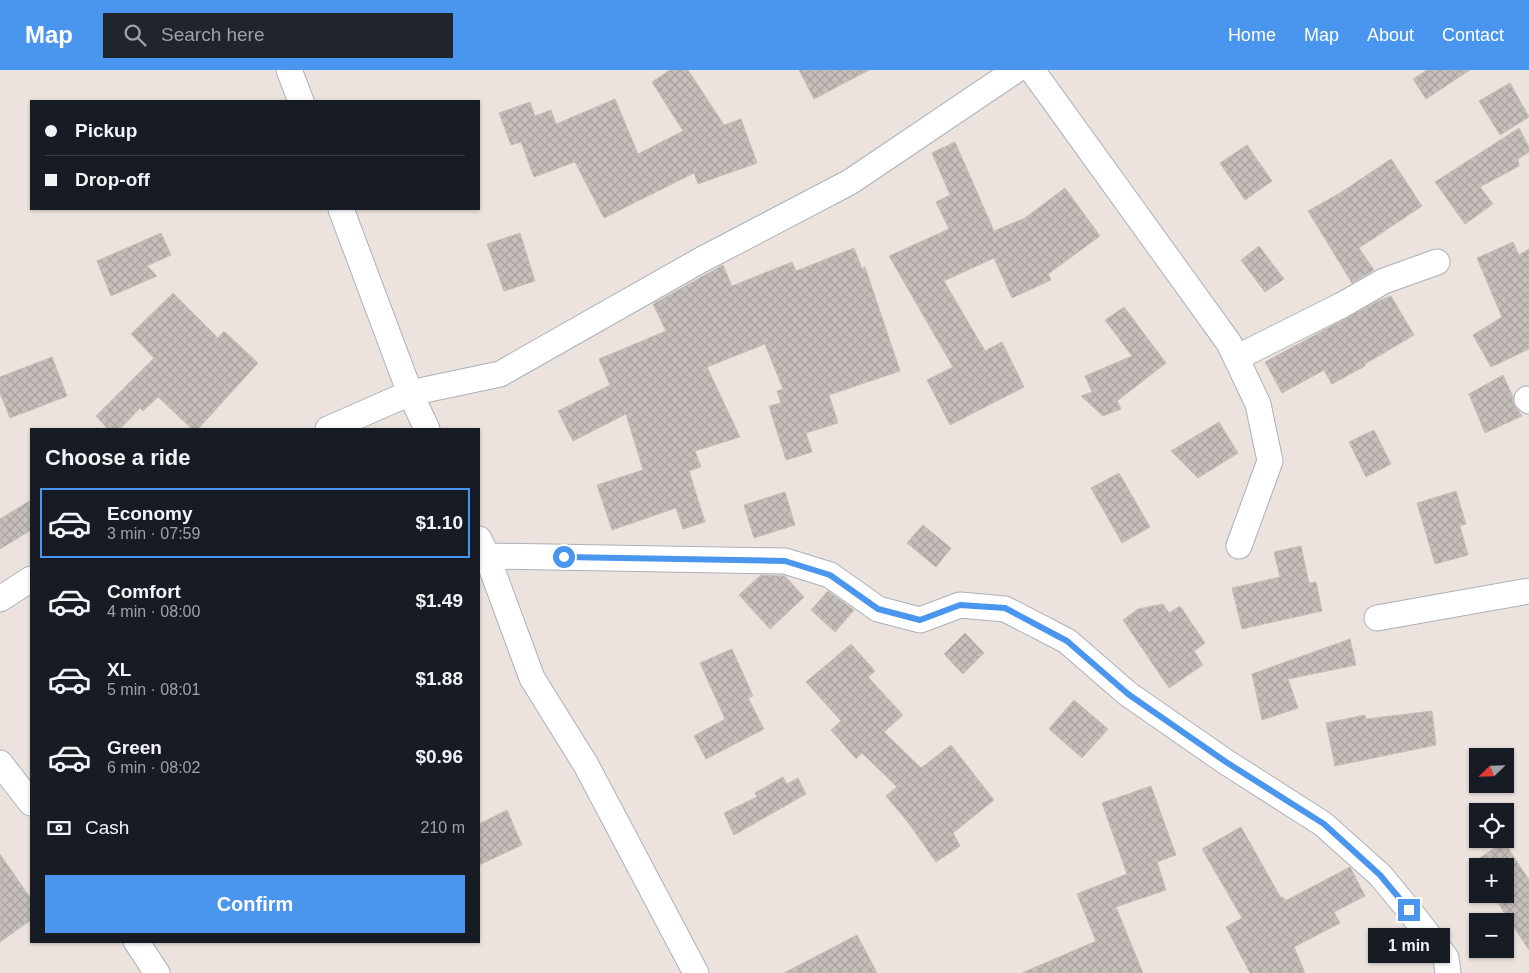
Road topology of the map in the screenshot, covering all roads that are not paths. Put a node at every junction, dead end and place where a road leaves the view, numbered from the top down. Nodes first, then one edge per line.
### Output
1 (289, 70) edge
2 (1016, 70) edge
3 (1032, 70) edge
4 (301, 100) edge
5 (341, 210) edge
6 (1437, 262) dead end
7 (1236, 358) junction
8 (410, 393) junction
9 (330, 428) edge
10 (427, 428) edge
11 (1239, 546) dead end
12 (483, 547) edge
13 (30, 580) edge
14 (1529, 591) edge
15 (0, 599) edge
16 (1377, 618) dead end
17 (0, 763) edge
18 (30, 802) edge
19 (137, 943) edge
20 (157, 973) edge
21 (696, 973) edge
22 (1448, 973) edge

1 - 4 street
2 - 8 street
3 - 7 street
5 - 8 street
6 - 7 street
7 - 11 street
8 - 9 street
8 - 10 street
12 - 21 street
12 - 22 street
13 - 15 street
14 - 16 street
17 - 18 street
19 - 20 street

